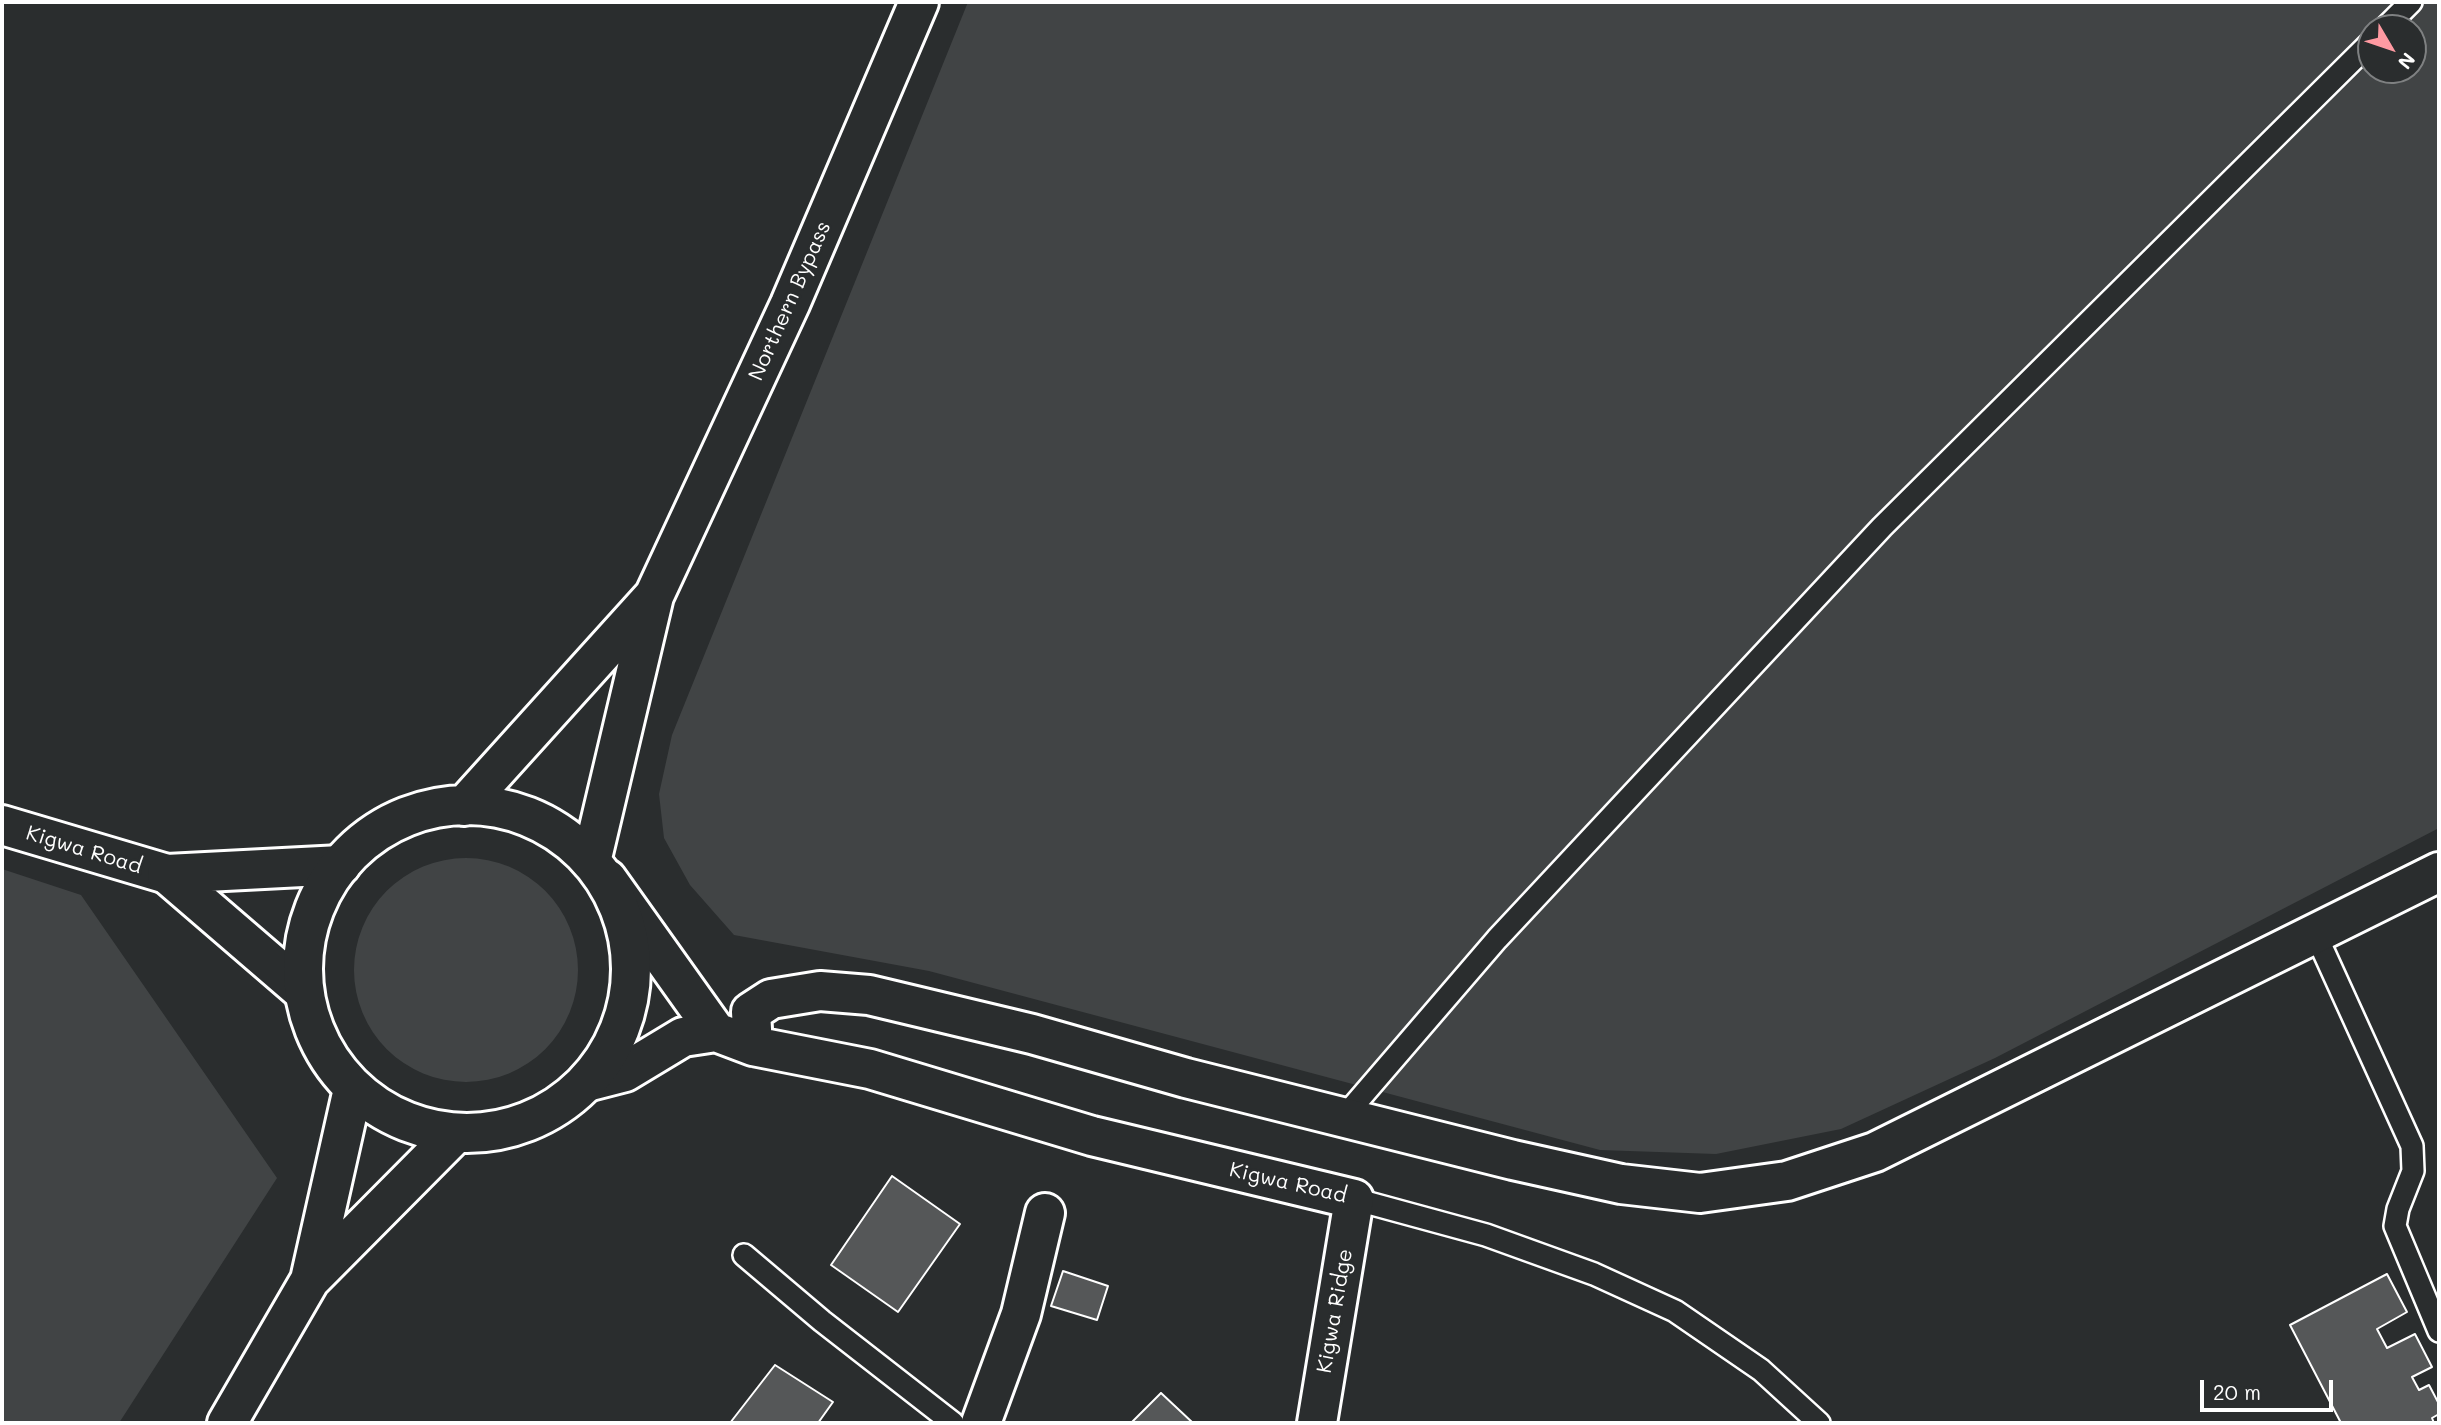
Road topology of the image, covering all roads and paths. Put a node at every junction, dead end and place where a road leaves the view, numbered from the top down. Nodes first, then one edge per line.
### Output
1 (919, 2) edge
2 (2357, 56) edge
3 (654, 596) junction
4 (464, 806) junction
5 (2, 825) edge
6 (341, 865) junction
7 (599, 870) junction
8 (2439, 872) edge
9 (167, 874) junction
10 (2316, 935) junction
11 (304, 992) junction
12 (716, 1032) junction
13 (753, 1046) junction
14 (590, 1081) junction
15 (353, 1089) junction
16 (1343, 1118) junction
17 (455, 1134) junction
18 (1354, 1199) junction
19 (1045, 1213) dead end
20 (744, 1255) dead end
21 (310, 1280) junction
22 (2439, 1331) edge
23 (227, 1423) edge
24 (953, 1423) edge
25 (981, 1423) edge
26 (1317, 1423) edge
27 (1819, 1423) edge

1 - 3 street, Northern Bypass
2 - 16 lane
3 - 4 street
3 - 7 street
4 - 6 street
4 - 7 street
5 - 9 street, Kigwa Road
6 - 9 street
6 - 11 street
7 - 12 street
7 - 14 street
8 - 10 street
9 - 11 street
10 - 16 street
10 - 22 lane
11 - 15 street
12 - 13 street, Kigwa Road
12 - 14 street
13 - 16 street
13 - 18 street, Kigwa Road
14 - 17 street
15 - 17 street
15 - 21 street
17 - 21 street
18 - 26 street, Kigwa Ridge
18 - 27 lane, Kigwa Road
19 - 25 street
20 - 24 lane
21 - 23 street

